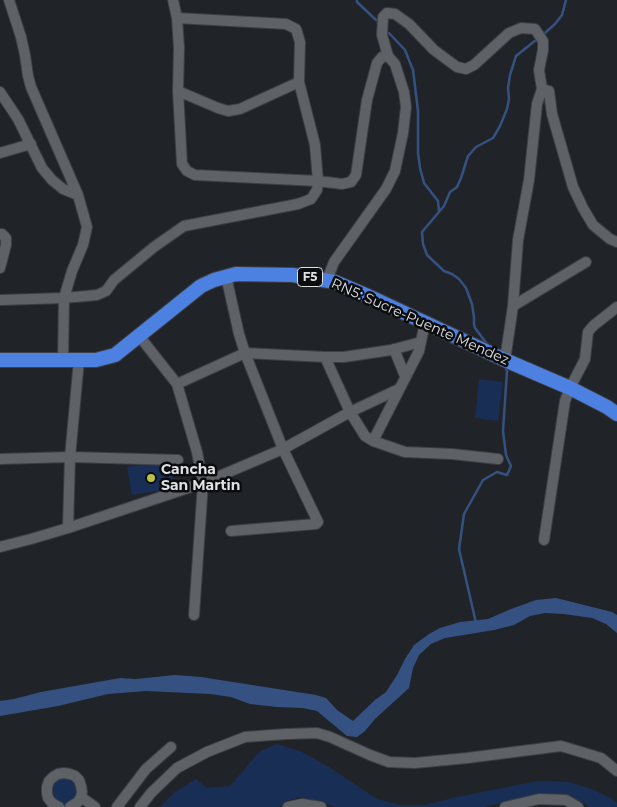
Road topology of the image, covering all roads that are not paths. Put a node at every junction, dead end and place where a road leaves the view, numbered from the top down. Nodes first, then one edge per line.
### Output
1 (9, 0) edge
2 (173, 0) edge
3 (177, 18) junction
4 (388, 56) junction
5 (299, 82) junction
6 (542, 89) junction
7 (178, 91) junction
8 (0, 92) edge
9 (31, 144) junction
10 (0, 153) edge
11 (318, 181) junction
12 (78, 194) junction
13 (0, 234) edge
14 (617, 242) edge
15 (586, 262) dead end
16 (0, 268) edge
17 (226, 276) junction
18 (327, 280) junction
19 (64, 298) junction
20 (0, 300) edge
21 (512, 306) junction
22 (617, 307) edge
23 (425, 323) junction
24 (140, 336) junction
25 (421, 342) junction
26 (394, 349) junction
27 (245, 353) junction
28 (325, 357) junction
29 (0, 360) edge
30 (79, 360) junction
31 (505, 360) junction
32 (63, 361) junction
33 (405, 376) junction
34 (177, 384) junction
35 (399, 388) junction
36 (570, 388) junction
37 (350, 412) junction
38 (617, 414) edge
39 (373, 441) junction
40 (283, 449) junction
41 (70, 457) junction
42 (0, 459) edge
43 (498, 459) dead end
44 (178, 460) dead end
45 (203, 483) junction
46 (68, 528) junction
47 (231, 531) dead end
48 (544, 540) dead end
49 (0, 547) edge
50 (194, 615) dead end
51 (171, 747) dead end
52 (617, 771) edge
53 (81, 797) junction
54 (59, 807) edge
55 (70, 807) edge
56 (95, 807) edge
57 (117, 807) edge
58 (140, 807) edge
59 (288, 807) edge
60 (321, 807) edge
61 (505, 807) edge
62 (578, 807) edge

1 - 12 street
2 - 3 street
3 - 5 street
3 - 7 street
4 - 6 street
4 - 11 street
4 - 18 street
5 - 7 street
5 - 11 street
6 - 14 street
6 - 21 street
7 - 11 street
8 - 9 street
9 - 10 street
9 - 12 street
11 - 19 street
12 - 19 street
13 - 16 street
15 - 21 street
17 - 18 highway, RN5: Sucre-Puente Mendez / F5
17 - 24 highway, RN5: Sucre-Puente Mendez / F5
17 - 27 street
18 - 23 highway, RN5: Sucre-Puente Mendez / F5
19 - 20 street
19 - 32 street
21 - 31 street
22 - 36 street
23 - 25 street
23 - 31 highway, RN5: Sucre-Puente Mendez / F5
24 - 30 highway, RN5: Sucre-Puente Mendez / F5
24 - 34 street
25 - 26 street
25 - 33 street
26 - 28 street
26 - 33 street
27 - 28 street
27 - 34 street
27 - 40 street
28 - 37 street
29 - 32 highway, RN5: Sucre-Puente Mendez / F5
30 - 32 highway, RN5: Sucre-Puente Mendez / F5
30 - 41 street
31 - 36 highway, RN5: Sucre-Puente Mendez / F5
33 - 35 street
34 - 45 street
35 - 37 street
35 - 39 street
36 - 38 highway, RN5: Sucre-Puente Mendez / F5
36 - 48 street
37 - 39 street
37 - 40 street
39 - 43 street
40 - 45 street
40 - 47 street
41 - 42 street
41 - 44 street
41 - 46 street
45 - 46 street
45 - 50 street
46 - 49 street
51 - 57 street
52 - 58 street
53 - 54 street
53 - 55 street
53 - 56 street
59 - 60 street
61 - 62 street

